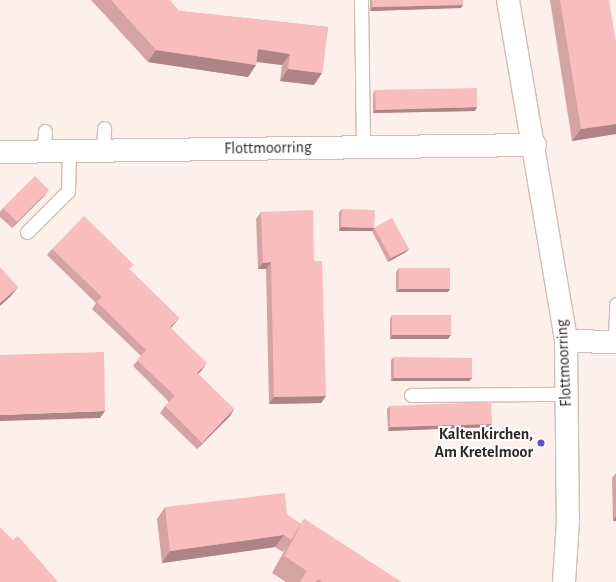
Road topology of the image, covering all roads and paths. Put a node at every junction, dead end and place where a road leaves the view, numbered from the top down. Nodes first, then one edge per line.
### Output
1 (361, 0) edge
2 (508, 0) edge
3 (104, 128) dead end
4 (535, 145) junction
5 (363, 146) junction
6 (69, 150) junction
7 (103, 150) junction
8 (0, 152) edge
9 (27, 232) dead end
10 (616, 304) edge
11 (566, 341) junction
12 (616, 342) edge
13 (567, 394) junction
14 (410, 395) dead end
15 (564, 582) edge

1 - 5 lane
2 - 4 street, Flottmoorring
3 - 7 lane
4 - 5 street, Flottmoorring
4 - 11 street, Flottmoorring
5 - 7 street, Flottmoorring
6 - 7 street, Flottmoorring
6 - 8 street, Flottmoorring
6 - 9 lane
10 - 12 lane
11 - 12 street
11 - 13 street, Flottmoorring
13 - 14 lane
13 - 15 street, Flottmoorring

